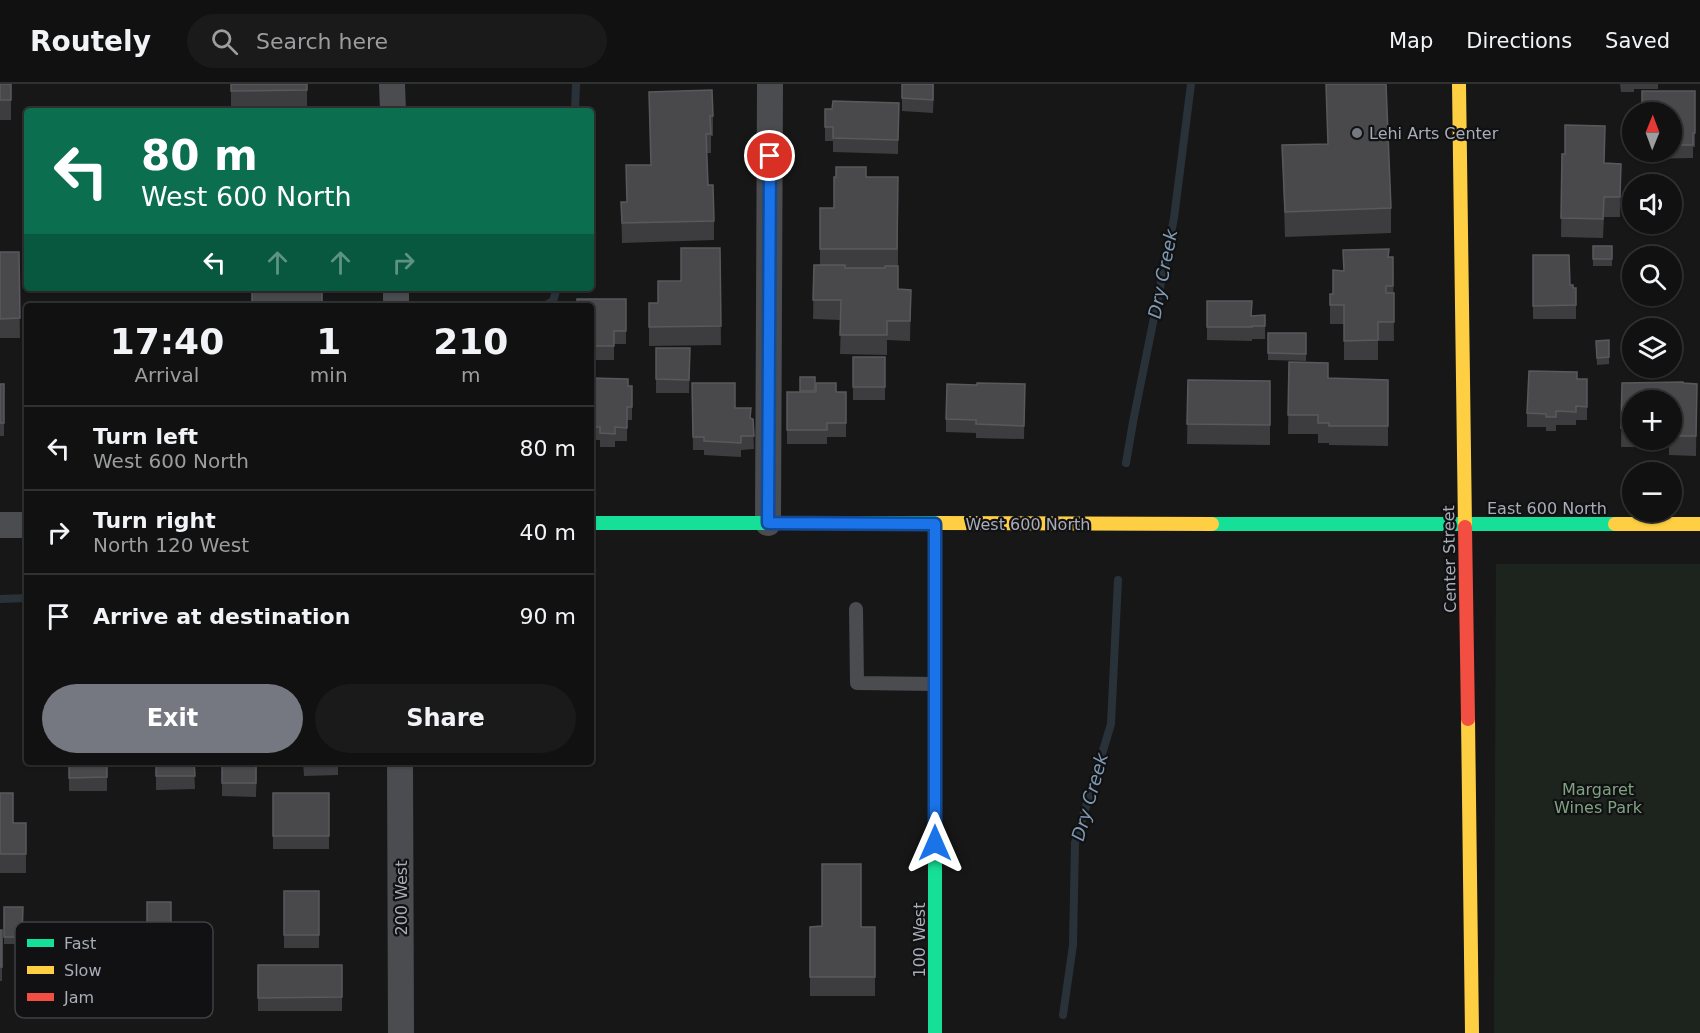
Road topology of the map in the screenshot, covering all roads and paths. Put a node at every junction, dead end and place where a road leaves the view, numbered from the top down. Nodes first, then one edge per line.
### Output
1 (392, 84) edge
2 (770, 84) edge
3 (1459, 84) edge
4 (393, 108) edge
5 (594, 523) edge
6 (768, 523) junction
7 (935, 524) junction
8 (1465, 524) junction
9 (1700, 524) edge
10 (0, 525) edge
11 (24, 525) edge
12 (856, 609) dead end
13 (935, 684) junction
14 (400, 765) edge
15 (401, 1033) edge
16 (935, 1033) edge
17 (1472, 1033) edge

1 - 4 street
2 - 6 street
3 - 8 street, Center Street
5 - 6 street, West 600 North
6 - 7 street, West 600 North
7 - 8 street, West 600 North
7 - 13 street, 100 West
8 - 9 street, East 600 North
8 - 17 street, Center Street
10 - 11 street
12 - 13 lane
13 - 16 street, 100 West
14 - 15 street, 200 West

